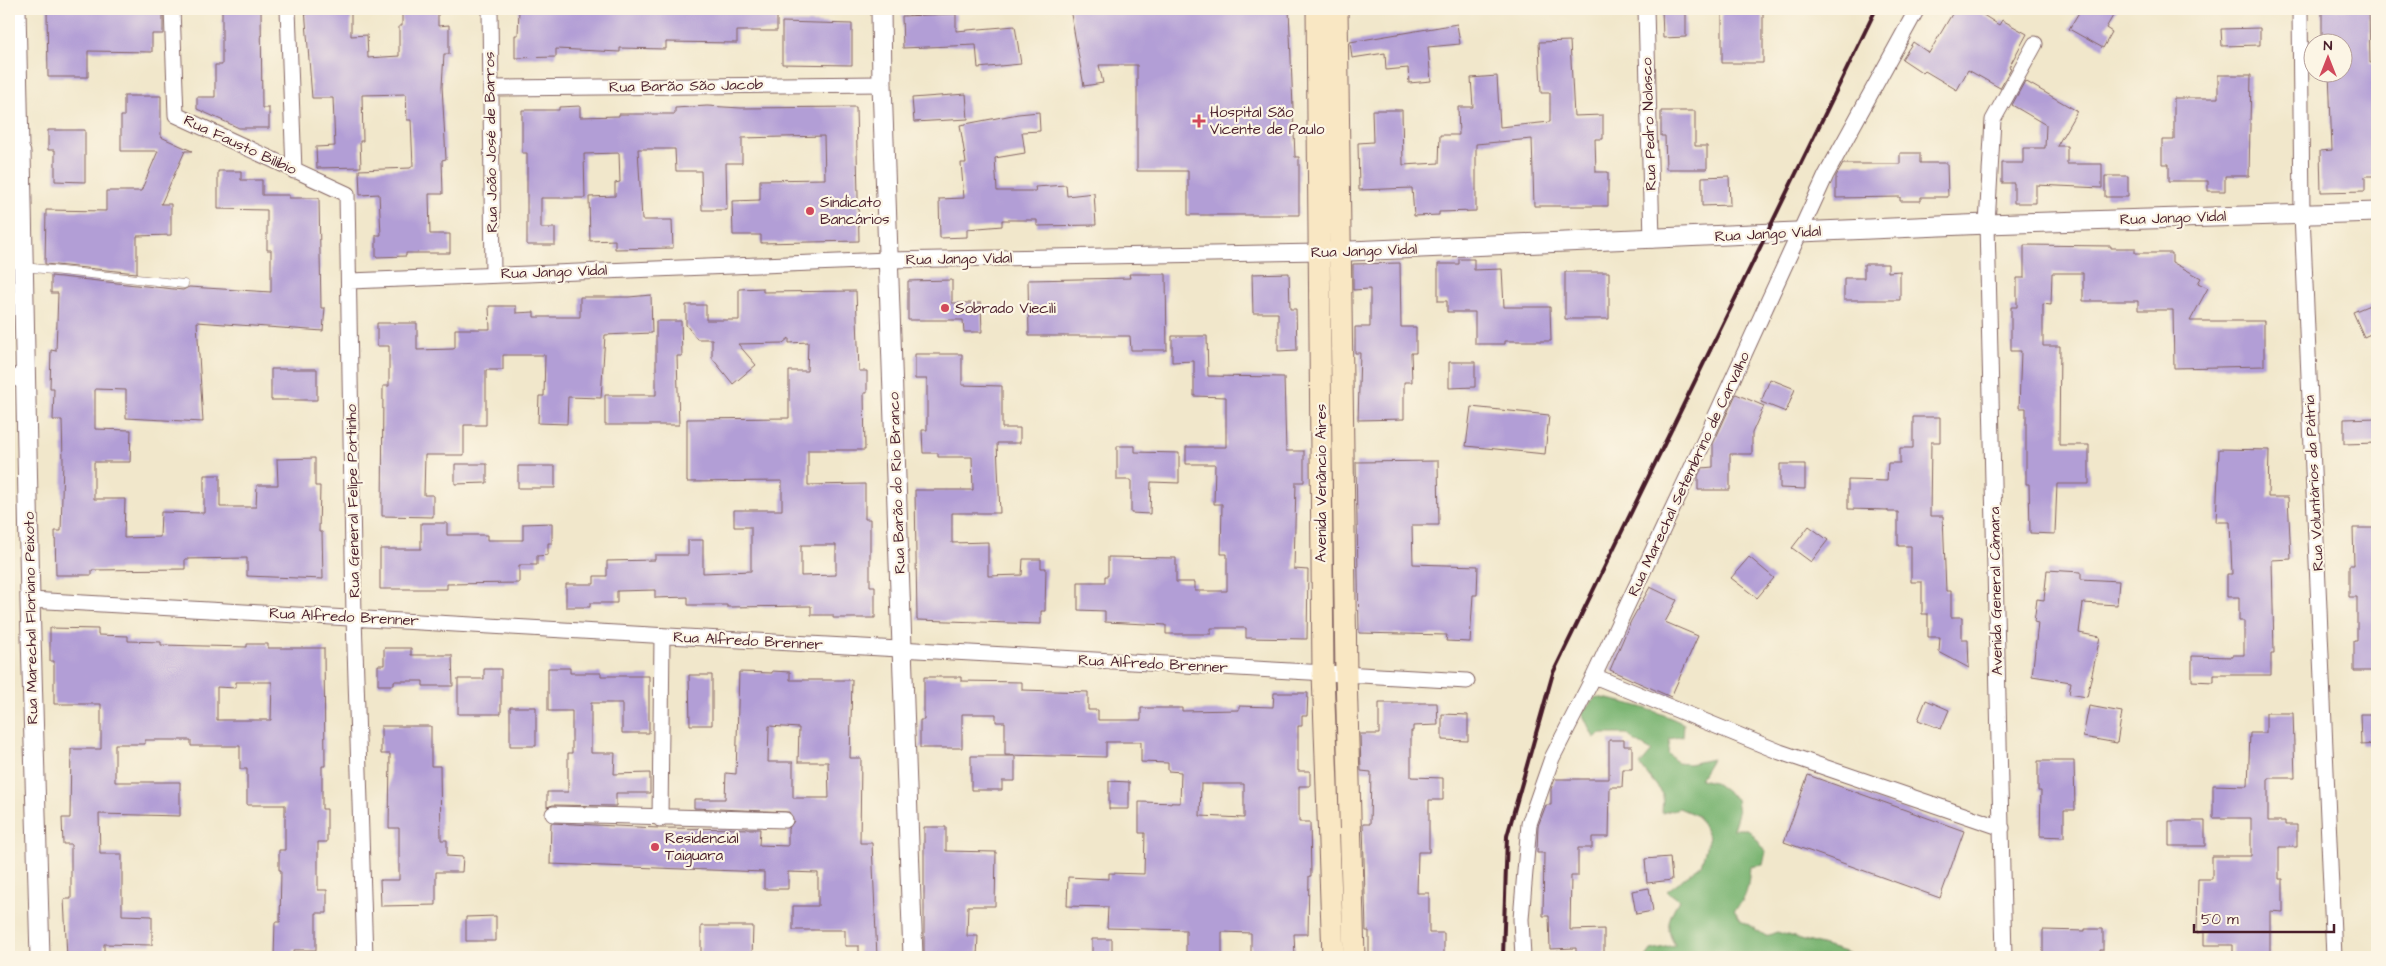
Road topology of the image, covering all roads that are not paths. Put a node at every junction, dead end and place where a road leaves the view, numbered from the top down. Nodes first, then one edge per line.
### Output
1 (18, 9) edge
2 (172, 9) edge
3 (288, 9) edge
4 (490, 9) edge
5 (881, 9) edge
6 (1318, 9) edge
7 (1337, 9) edge
8 (1646, 9) edge
9 (1917, 9) edge
10 (2300, 9) edge
11 (2035, 44) dead end
12 (882, 84) junction
13 (491, 88) junction
14 (9, 127) edge
15 (21, 153) junction
16 (294, 171) junction
17 (347, 194) joint
18 (2377, 212) edge
19 (2302, 214) junction
20 (1987, 224) junction
21 (1802, 232) junction
22 (1652, 240) junction
23 (1331, 252) junction
24 (888, 260) junction
25 (24, 267) junction
26 (493, 275) junction
27 (350, 281) junction
28 (184, 284) dead end
29 (9, 375) edge
30 (26, 383) junction
31 (1320, 440) junction
32 (1344, 440) junction
33 (30, 600) junction
34 (354, 618) junction
35 (662, 636) junction
36 (903, 650) junction
37 (1323, 673) junction
38 (1346, 674) junction
39 (1594, 676) junction
40 (1467, 681) dead end
41 (553, 814) dead end
42 (660, 819) junction
43 (785, 820) dead end
44 (2002, 828) junction
45 (1332, 927) junction
46 (1353, 927) junction
47 (40, 957) edge
48 (365, 957) edge
49 (913, 957) edge
50 (1332, 957) edge
51 (1354, 957) edge
52 (1523, 957) edge
53 (2004, 957) edge
54 (2334, 957) edge

1 - 15 street, Rua Marechal Floriano Peixoto
2 - 16 street, Rua Fausto Bilibio
3 - 16 street
4 - 13 street, Rua João José de Barros
5 - 12 street, Rua Barão do Rio Branco
6 - 23 main road, Avenida Venâncio Aires
7 - 23 main road, Avenida Venâncio Aires
8 - 22 street, Rua Pedro Nolasco
9 - 21 street, Rua Marechal Setembrino de Carvalho
10 - 19 street, Rua Voluntários da Pátria
11 - 20 street, Avenida General Câmara
12 - 13 street, Rua Barão São Jacob
12 - 24 street, Rua Barão do Rio Branco
13 - 26 street, Rua João José de Barros
14 - 15 street
15 - 25 street, Rua Marechal Floriano Peixoto
16 - 17 street, Rua Fausto Bilibio
17 - 27 street, Rua General Felipe Portinho
18 - 19 street, Rua Jango Vidal
19 - 20 street, Rua Jango Vidal
19 - 54 street, Rua Voluntários da Pátria
20 - 21 street, Rua Jango Vidal
20 - 44 street, Avenida General Câmara
21 - 22 street, Rua Jango Vidal
21 - 39 street, Rua Marechal Setembrino de Carvalho
22 - 23 street, Rua Jango Vidal
23 - 24 street, Rua Jango Vidal
23 - 31 main road, Avenida Venâncio Aires
23 - 32 main road, Avenida Venâncio Aires
24 - 26 street, Rua Jango Vidal
24 - 36 street, Rua Barão do Rio Branco
25 - 28 lane
25 - 30 street, Rua Marechal Floriano Peixoto
26 - 27 street, Rua Jango Vidal
27 - 34 street, Rua General Felipe Portinho
29 - 30 street
30 - 33 street, Rua Marechal Floriano Peixoto
31 - 32 main road
31 - 37 main road, Avenida Venâncio Aires
32 - 38 main road, Avenida Venâncio Aires
33 - 34 street, Rua Alfredo Brenner
33 - 47 street, Rua Marechal Floriano Peixoto
34 - 35 street, Rua Alfredo Brenner
34 - 48 street, Rua General Felipe Portinho
35 - 36 street, Rua Alfredo Brenner
35 - 42 street
36 - 37 street, Rua Alfredo Brenner
36 - 49 street, Rua Barão do Rio Branco
37 - 38 street, Rua Alfredo Brenner
37 - 45 main road, Avenida Venâncio Aires
38 - 40 street, Rua Alfredo Brenner
38 - 46 main road, Avenida Venâncio Aires
39 - 44 street
39 - 52 street, Rua Marechal Setembrino de Carvalho
41 - 42 street
42 - 43 street
44 - 53 street, Avenida General Câmara
45 - 46 main road
45 - 50 main road, Avenida Venâncio Aires
46 - 51 main road, Avenida Venâncio Aires

